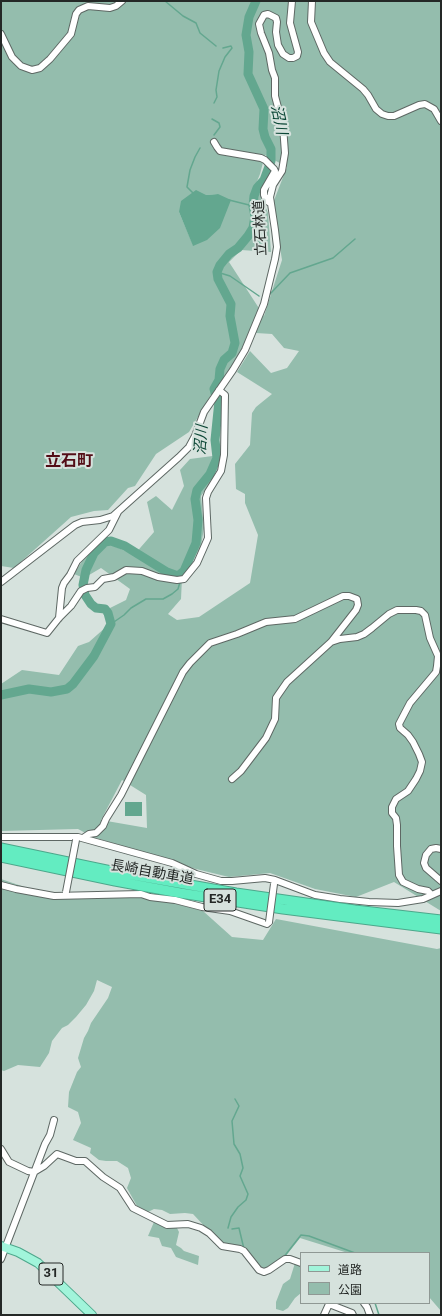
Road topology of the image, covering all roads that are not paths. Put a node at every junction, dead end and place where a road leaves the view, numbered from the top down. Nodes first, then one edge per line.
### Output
1 (122, 1) edge
2 (292, 1) edge
3 (312, 1) edge
4 (1, 34) edge
5 (441, 121) edge
6 (214, 142) dead end
7 (270, 203) junction
8 (220, 390) junction
9 (119, 511) junction
10 (1, 582) edge
11 (59, 618) junction
12 (1, 619) edge
13 (331, 642) junction
14 (232, 779) dead end
15 (1, 837) edge
16 (79, 839) junction
17 (1, 848) edge
18 (441, 849) edge
19 (1, 857) edge
20 (441, 881) edge
21 (275, 882) junction
22 (1, 884) edge
23 (441, 891) edge
24 (65, 894) junction
25 (432, 895) junction
26 (441, 920) edge
27 (441, 929) edge
28 (54, 1120) dead end
29 (1, 1150) edge
30 (34, 1172) junction
31 (3, 1247) edge
32 (1, 1259) edge
33 (300, 1263) edge
34 (365, 1304) edge
35 (92, 1315) edge
36 (324, 1315) edge
37 (353, 1315) edge
38 (370, 1315) edge

1 - 4 street
2 - 7 street, 立石林道
3 - 5 street
6 - 7 street
7 - 8 street, 立石林道
8 - 9 street, 立石林道
8 - 11 street
9 - 10 street
9 - 11 street
11 - 12 street
13 - 14 street
13 - 16 street
13 - 25 street
15 - 16 street
16 - 21 street
16 - 24 street, bridge
17 - 26 highway, 長崎自動車道 / E34
18 - 20 street
19 - 27 highway, 長崎自動車道 / E34
21 - 24 street, bridge
21 - 25 street
22 - 24 street
23 - 25 street
28 - 30 street
29 - 30 street
30 - 31 street
30 - 33 street
31 - 32 street
31 - 35 main road, 31
34 - 38 street
36 - 37 street

